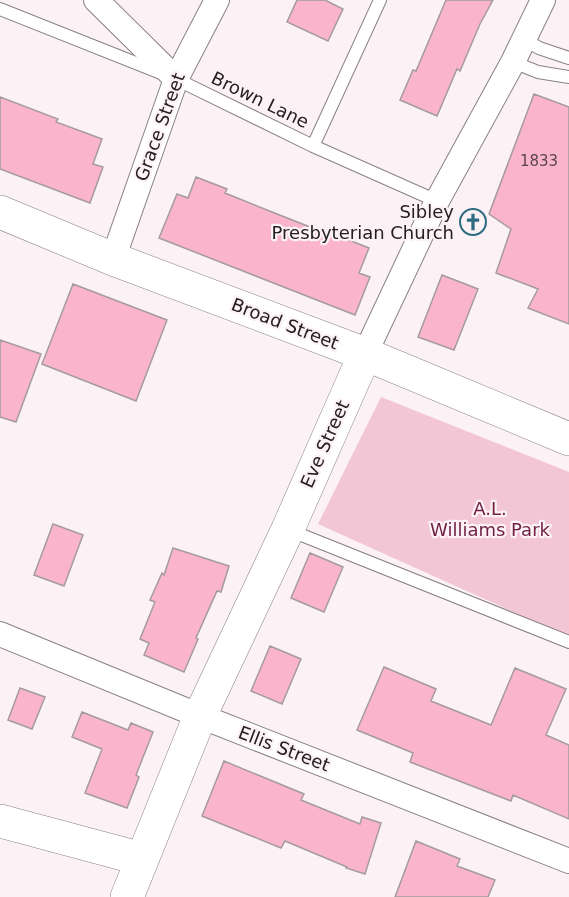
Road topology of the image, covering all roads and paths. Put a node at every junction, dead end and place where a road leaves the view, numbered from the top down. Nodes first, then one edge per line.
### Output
1 (96, 0) edge
2 (217, 0) edge
3 (380, 0) edge
4 (543, 0) edge
5 (0, 9) edge
6 (524, 39) junction
7 (569, 58) edge
8 (513, 62) junction
9 (569, 77) edge
10 (176, 79) junction
11 (313, 146) junction
12 (437, 201) junction
13 (0, 212) edge
14 (113, 259) junction
15 (365, 354) junction
16 (569, 439) edge
17 (288, 529) junction
18 (0, 634) edge
19 (569, 642) edge
20 (200, 716) junction
21 (0, 821) edge
22 (142, 859) junction
23 (569, 861) edge
24 (127, 897) edge

1 - 10 street
2 - 10 street, Grace Street
3 - 11 lane
4 - 6 street, Eve Street
5 - 10 lane, Brown Lane
6 - 7 lane
6 - 8 street, Eve Street
8 - 9 lane
8 - 12 street, Eve Street
10 - 11 lane, Brown Lane
10 - 14 street, Grace Street
11 - 12 lane, Brown Lane
12 - 15 street, Eve Street
13 - 14 main road, Broad Street
14 - 15 main road, Broad Street
15 - 16 main road, Broad Street
15 - 17 main road, Eve Street
17 - 19 lane
17 - 20 main road, Eve Street
18 - 20 street, Ellis Street
20 - 22 main road, Eve Street
20 - 23 street, Ellis Street
21 - 22 main road
22 - 24 main road, Eve Street

